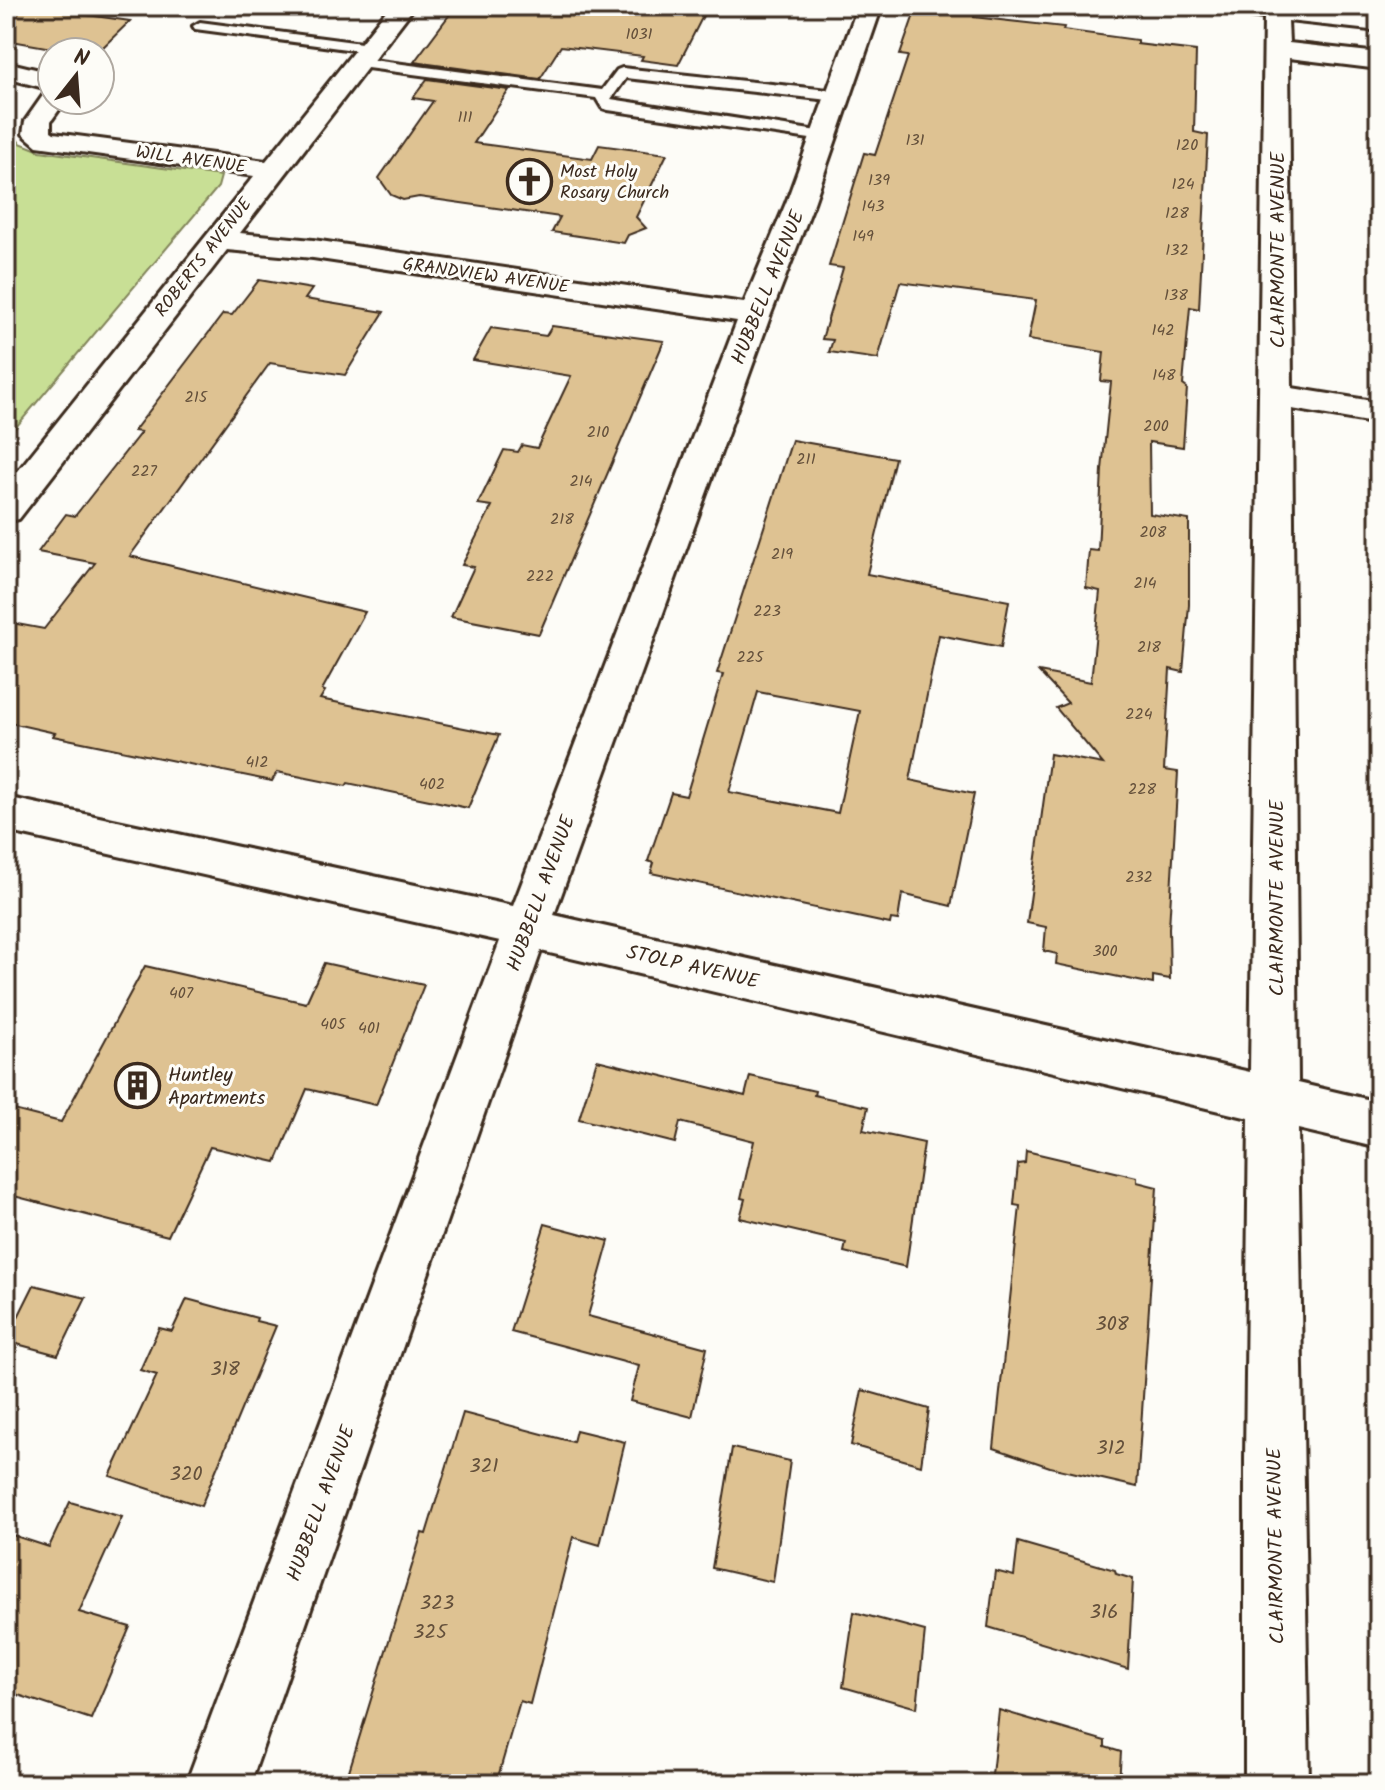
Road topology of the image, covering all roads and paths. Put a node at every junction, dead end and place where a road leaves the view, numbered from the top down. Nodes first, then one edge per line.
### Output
1 (403, 6) edge
2 (870, 6) edge
3 (1224, 6) edge
4 (1379, 24) edge
5 (200, 26) dead end
6 (1276, 30) junction
7 (363, 56) junction
8 (1379, 61) edge
9 (6, 70) edge
10 (36, 76) edge
11 (606, 95) junction
12 (838, 96) junction
13 (42, 116) edge
14 (824, 136) junction
15 (272, 170) junction
16 (216, 240) junction
17 (755, 314) junction
18 (1277, 396) junction
19 (1379, 413) edge
20 (6, 510) edge
21 (6, 814) edge
22 (527, 928) junction
23 (1275, 1101) junction
24 (1379, 1125) edge
25 (218, 1784) edge
26 (1277, 1784) edge

1 - 7 street, ROBERTS AVENUE
2 - 12 street, HUBBELL AVENUE
3 - 6 street
4 - 6 street
5 - 7 lane
6 - 8 street
6 - 18 street, CLAIRMONTE AVENUE
7 - 11 lane
7 - 15 street, ROBERTS AVENUE
9 - 10 street
11 - 12 lane
11 - 14 lane
12 - 14 street, HUBBELL AVENUE
13 - 15 street, WILL AVENUE
14 - 17 street, HUBBELL AVENUE
15 - 16 street, ROBERTS AVENUE
16 - 17 street, GRANDVIEW AVENUE
16 - 20 street, ROBERTS AVENUE
17 - 22 street, HUBBELL AVENUE
18 - 19 street
18 - 23 street, CLAIRMONTE AVENUE
21 - 22 street, STOLP AVENUE
22 - 23 street, STOLP AVENUE
22 - 25 street, HUBBELL AVENUE
23 - 24 street, STOLP AVENUE
23 - 26 street, CLAIRMONTE AVENUE

